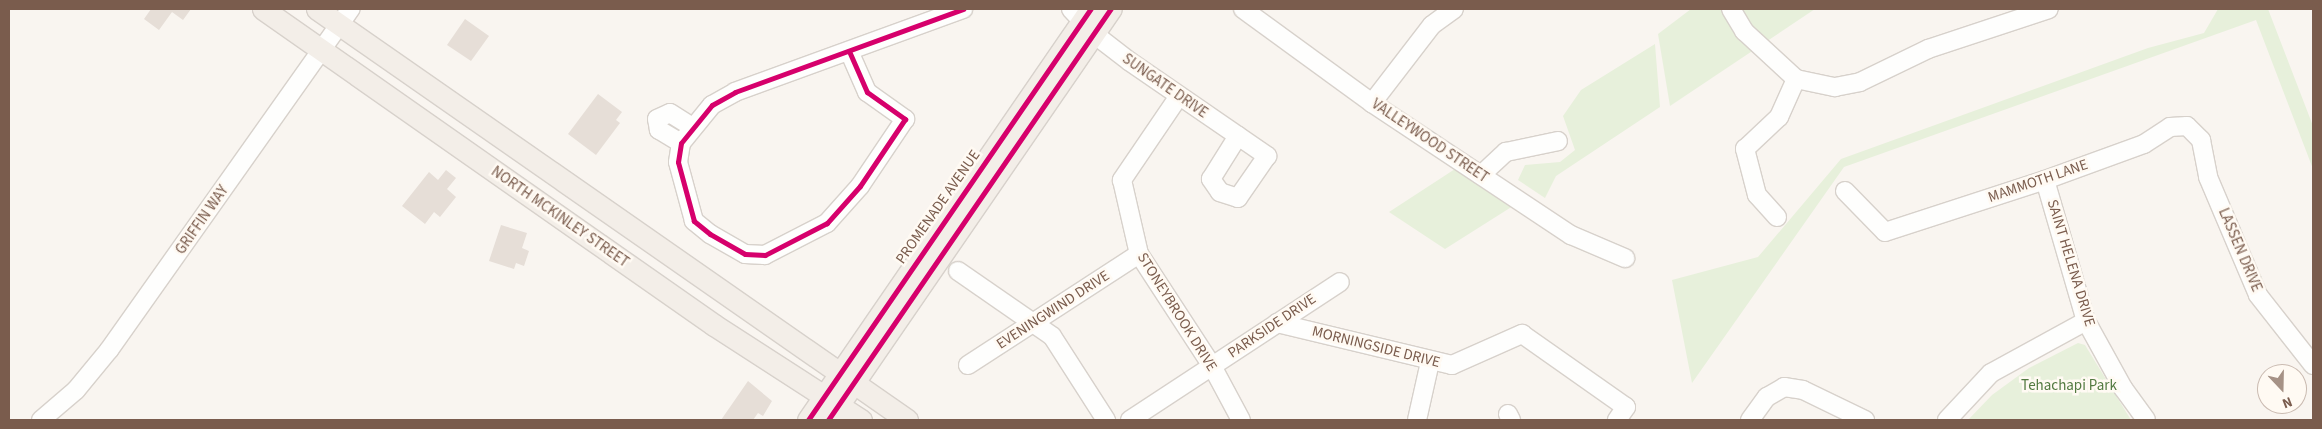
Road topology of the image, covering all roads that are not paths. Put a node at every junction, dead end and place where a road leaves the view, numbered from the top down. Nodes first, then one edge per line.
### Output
1 (263, 9) edge
2 (318, 9) edge
3 (963, 9) edge
4 (1111, 9) edge
5 (1454, 9) edge
6 (1731, 9) edge
7 (2049, 9) edge
8 (1243, 10) edge
9 (345, 16) edge
10 (1084, 18) edge
11 (322, 51) junction
12 (849, 51) junction
13 (1796, 79) junction
14 (1179, 96) junction
15 (1372, 103) junction
16 (2187, 126) joint
17 (692, 127) junction
18 (1238, 136) dead end
19 (1558, 141) dead end
20 (681, 143) junction
21 (1481, 175) junction
22 (2045, 180) junction
23 (1845, 191) dead end
24 (1777, 217) dead end
25 (1139, 254) junction
26 (1625, 258) dead end
27 (958, 270) dead end
28 (1340, 282) dead end
29 (2086, 321) junction
30 (1035, 322) junction
31 (1277, 322) junction
32 (1430, 362) junction
33 (968, 365) dead end
34 (2313, 365) edge
35 (1212, 366) junction
36 (846, 378) junction
37 (831, 407) edge
38 (1622, 414) edge
39 (41, 420) edge
40 (808, 420) edge
41 (860, 420) edge
42 (907, 420) edge
43 (1106, 420) edge
44 (1130, 420) edge
45 (1242, 420) edge
46 (1417, 420) edge
47 (1750, 420) edge
48 (1865, 420) edge
49 (1947, 420) edge
50 (2146, 420) edge

1 - 11 main road, NORTH MCKINLEY STREET
2 - 9 main road
3 - 12 street
4 - 10 main road, PROMENADE AVENUE
5 - 15 street
6 - 13 street
7 - 13 street
8 - 15 street, VALLEYWOOD STREET
9 - 11 street, GRIFFIN WAY
9 - 36 main road
10 - 14 street, SUNGATE DRIVE
10 - 36 main road, PROMENADE AVENUE
11 - 37 main road, NORTH MCKINLEY STREET
11 - 39 street, GRIFFIN WAY
12 - 17 street
12 - 20 street
13 - 24 street
14 - 18 street, SUNGATE DRIVE
14 - 25 street, STONEYBROOK DRIVE
15 - 21 street, VALLEYWOOD STREET
16 - 22 street, MAMMOTH LANE
16 - 34 street, LASSEN DRIVE
17 - 20 street
17 - 20 street
19 - 21 street
21 - 26 street, VALLEYWOOD STREET
22 - 23 street, MAMMOTH LANE
22 - 29 street, SAINT HELENA DRIVE
25 - 30 street, EVENINGWIND DRIVE
25 - 35 street, STONEYBROOK DRIVE
27 - 30 street
28 - 31 street, PARKSIDE DRIVE
29 - 49 street
29 - 50 street, SAINT HELENA DRIVE
30 - 33 street, EVENINGWIND DRIVE
30 - 43 street
31 - 32 street, MORNINGSIDE DRIVE
31 - 35 street, PARKSIDE DRIVE
32 - 38 street, MORNINGSIDE DRIVE
32 - 46 street
35 - 44 street, PARKSIDE DRIVE
35 - 45 street, STONEYBROOK DRIVE
36 - 37 main road, PROMENADE AVENUE
36 - 42 main road
37 - 40 main road, PROMENADE AVENUE
37 - 41 main road, NORTH MCKINLEY STREET
47 - 48 street

